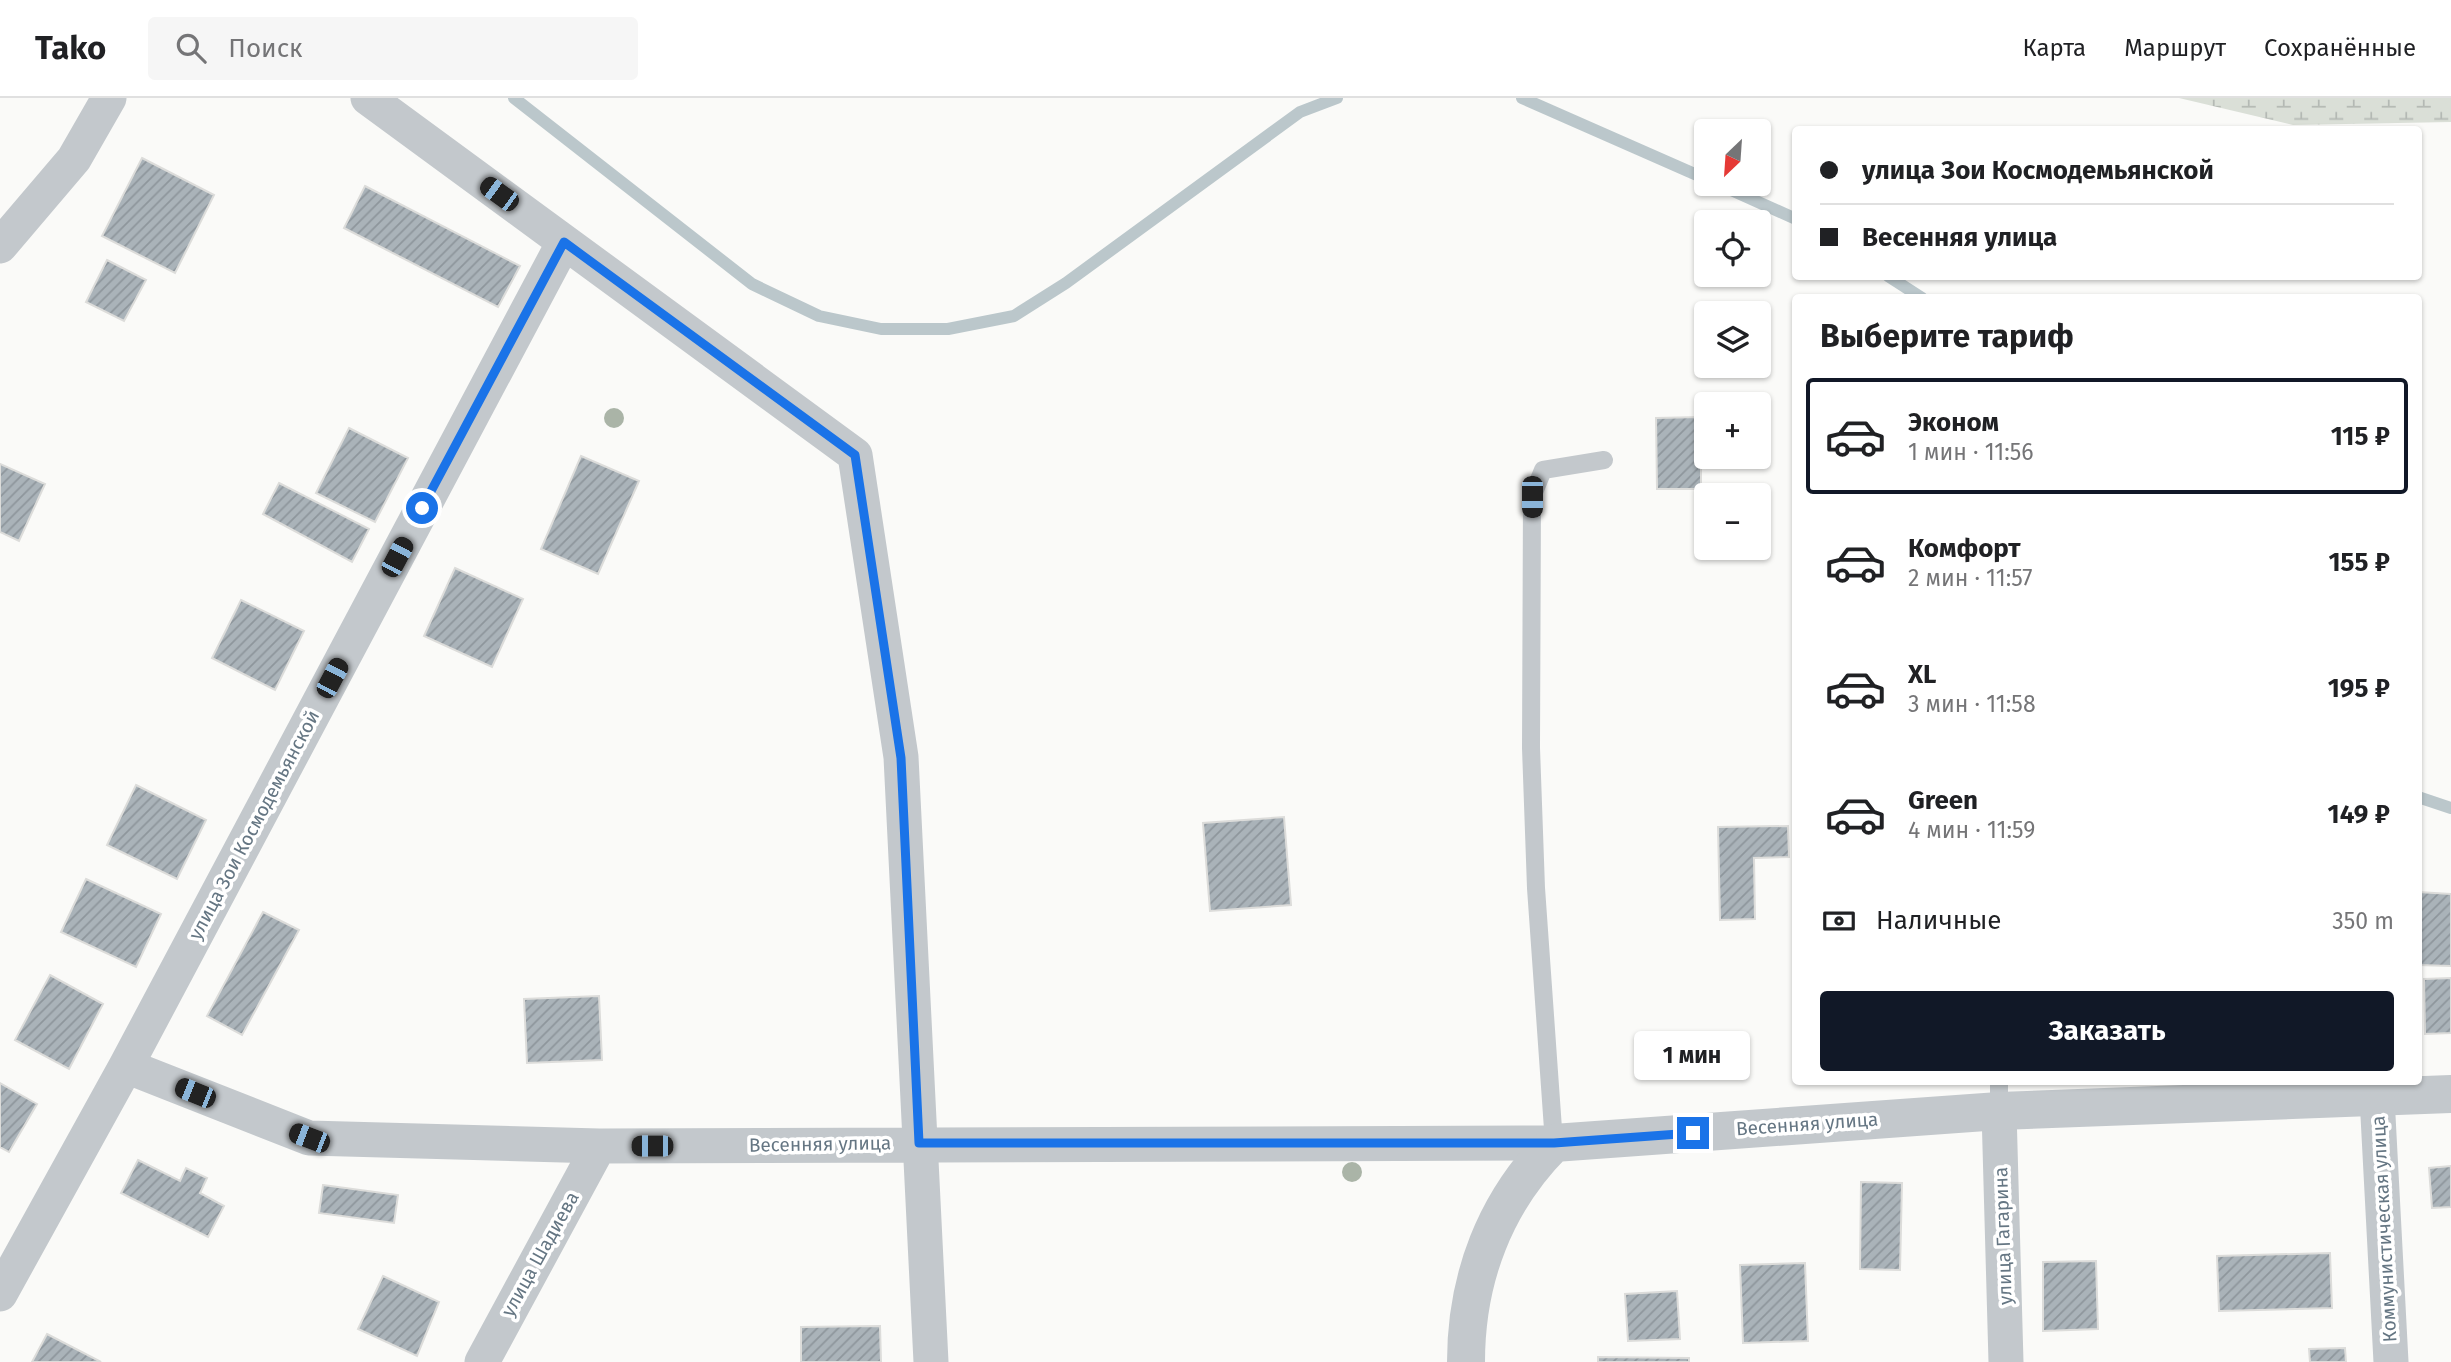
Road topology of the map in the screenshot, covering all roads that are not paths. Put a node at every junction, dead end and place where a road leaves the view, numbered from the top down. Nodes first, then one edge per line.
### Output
1 (109, 98) edge
2 (369, 98) edge
3 (564, 242) junction
4 (0, 246) edge
5 (1604, 460) dead end
6 (126, 1066) junction
7 (2451, 1094) edge
8 (1999, 1096) edge
9 (2377, 1097) junction
10 (919, 1143) junction
11 (1554, 1143) junction
12 (599, 1146) junction
13 (0, 1294) edge
14 (482, 1362) edge
15 (931, 1362) edge
16 (1466, 1362) edge
17 (2006, 1362) edge
18 (2391, 1362) edge

1 - 4 street
2 - 3 street
3 - 6 street, улица Зои Космодемьянской
3 - 10 street
5 - 11 lane
6 - 12 street, Весенняя улица
6 - 13 street, улица Зои Космодемьянской
7 - 9 street, Весенняя улица
8 - 9 street, Весенняя улица
8 - 11 street, Весенняя улица
8 - 17 street, улица Гагарина
9 - 18 street, Коммунистическая улица
10 - 11 street, Весенняя улица
10 - 12 street, Весенняя улица
10 - 15 street
11 - 16 street
12 - 14 street, улица Шадиева

